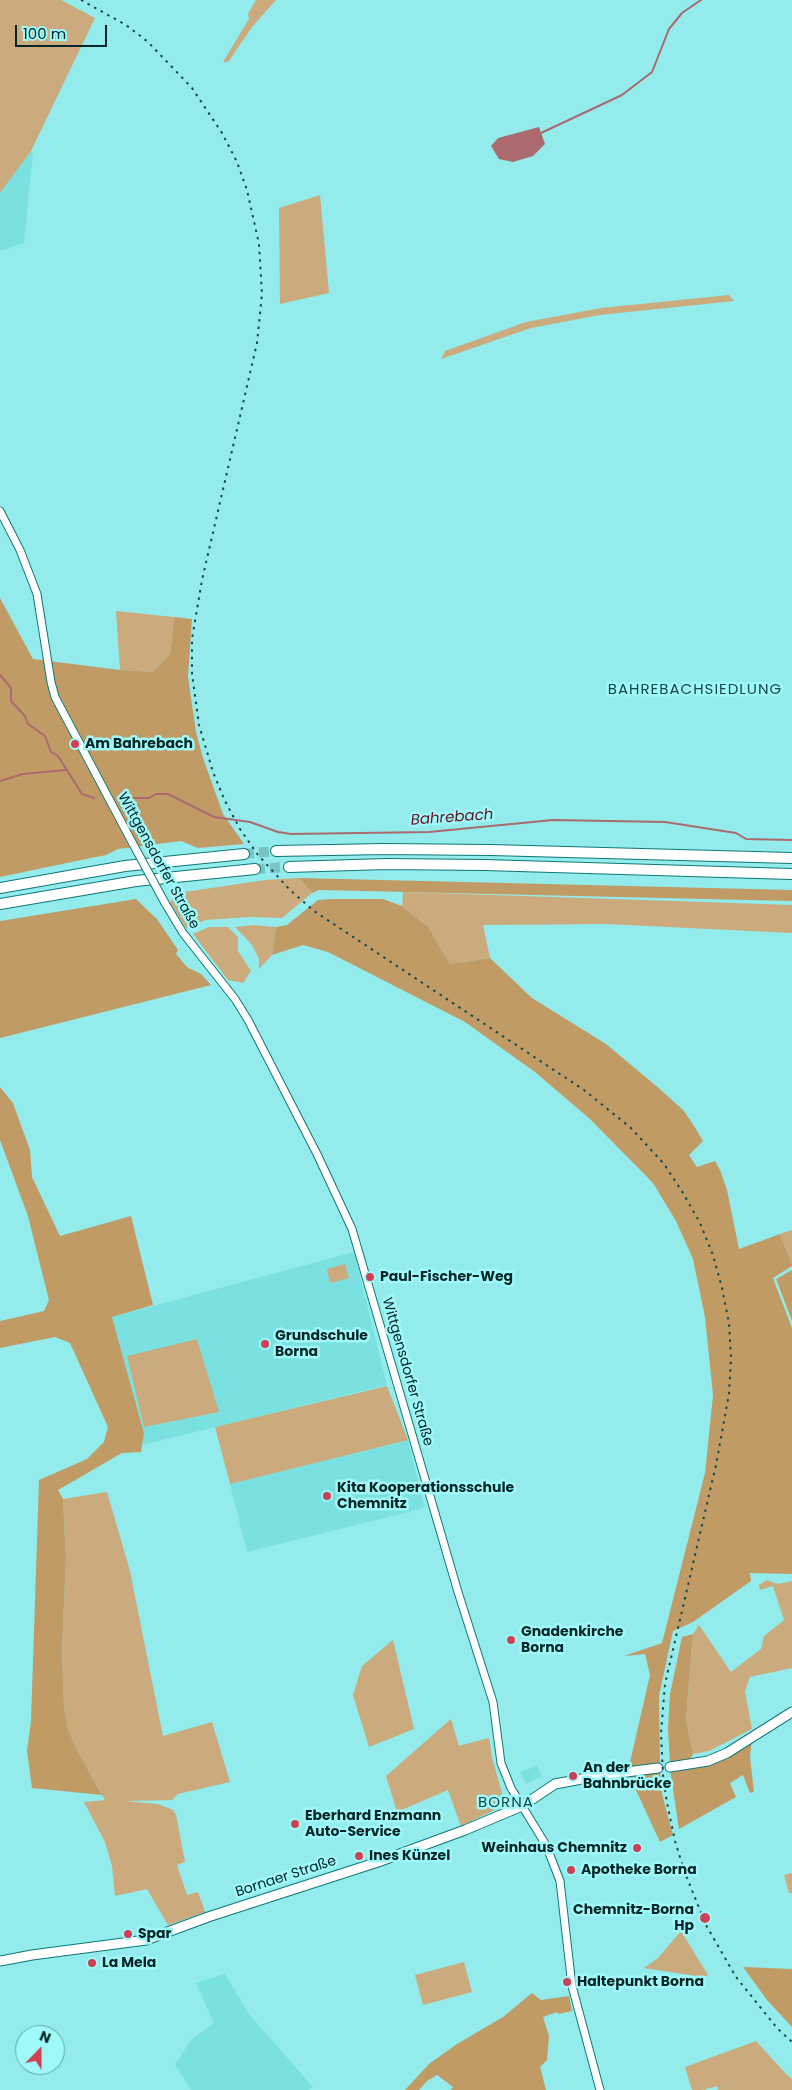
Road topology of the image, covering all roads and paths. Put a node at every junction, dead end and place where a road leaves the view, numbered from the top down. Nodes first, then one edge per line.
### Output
1 (0, 511) edge
2 (276, 852) tunnel mouth
3 (244, 854) tunnel mouth
4 (792, 858) edge
5 (289, 867) tunnel mouth
6 (255, 869) tunnel mouth
7 (792, 874) edge
8 (0, 888) edge
9 (0, 904) edge
10 (792, 1712) edge
11 (670, 1767) dead end
12 (658, 1768) dead end
13 (522, 1806) junction
14 (0, 1961) edge
15 (600, 2090) edge

1 - 13 street, Wittgensdorfer Straße, bridge
2 - 4 highway
3 - 8 highway
5 - 7 highway
6 - 9 highway
10 - 11 main road
12 - 13 main road, Bornaer Straße
13 - 14 main road, Bornaer Straße
13 - 15 street, Wittgensdorfer Straße

